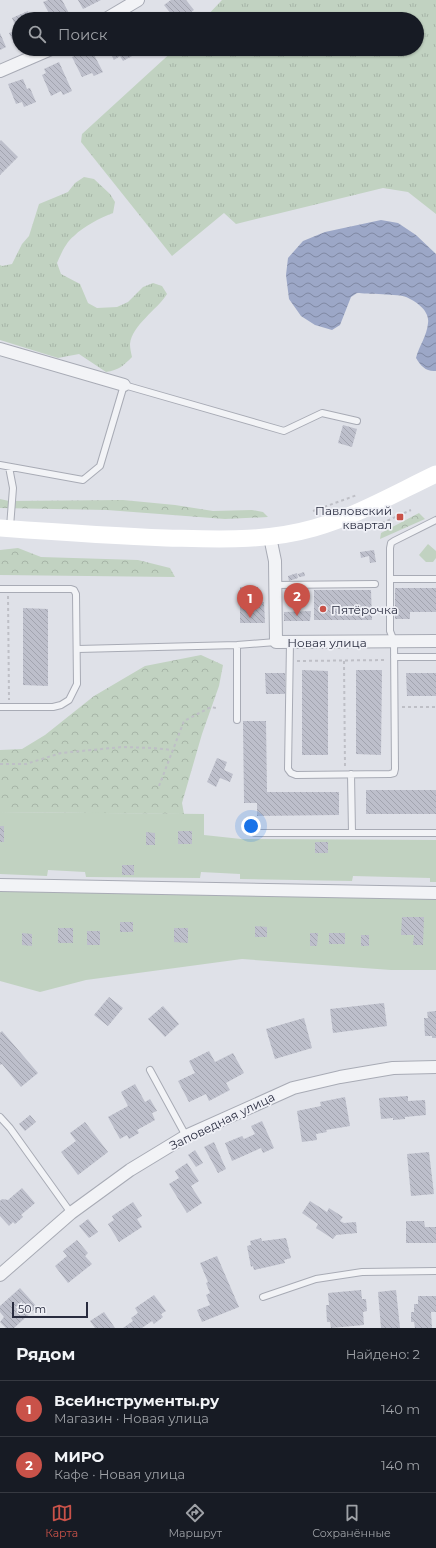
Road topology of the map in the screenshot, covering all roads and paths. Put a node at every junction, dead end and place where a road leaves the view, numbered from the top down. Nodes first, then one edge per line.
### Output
1 (138, 0) edge
2 (118, 12) edge
3 (34, 56) edge
4 (0, 71) edge
5 (0, 349) edge
6 (124, 385) junction
7 (357, 421) dead end
8 (0, 465) edge
9 (9, 467) junction
10 (436, 474) edge
11 (357, 495) dead end
12 (411, 510) dead end
13 (313, 511) dead end
14 (436, 520) edge
15 (371, 528) dead end
16 (5, 529) edge
17 (270, 537) junction
18 (390, 579) junction
19 (436, 579) edge
20 (375, 584) dead end
21 (275, 585) junction
22 (0, 589) edge
23 (8, 589) junction
24 (394, 641) junction
25 (436, 641) edge
26 (276, 642) junction
27 (290, 642) junction
28 (237, 645) junction
29 (78, 649) junction
30 (436, 657) edge
31 (394, 659) junction
32 (290, 661) junction
33 (344, 661) junction
34 (0, 707) edge
35 (9, 707) junction
36 (394, 707) junction
37 (436, 707) edge
38 (216, 708) dead end
39 (238, 720) dead end
40 (172, 750) junction
41 (0, 764) edge
42 (348, 774) junction
43 (159, 786) dead end
44 (255, 833) dead end
45 (352, 833) junction
46 (436, 833) edge
47 (0, 885) edge
48 (436, 893) edge
49 (436, 1067) edge
50 (150, 1070) dead end
51 (0, 1117) edge
52 (186, 1136) junction
53 (71, 1213) junction
54 (436, 1271) edge
55 (0, 1275) edge
56 (263, 1297) dead end

1 - 2 street
3 - 4 street
5 - 6 street
6 - 7 lane
6 - 9 lane
8 - 9 lane
9 - 16 lane
10 - 17 main road
11 - 13 path
12 - 15 path
14 - 18 lane
16 - 17 main road
17 - 21 street, Новая улица
18 - 19 lane
18 - 24 lane
20 - 21 lane
21 - 26 street, Новая улица
22 - 23 lane
23 - 29 lane
23 - 35 path
24 - 25 street, Новая улица
24 - 27 street, Новая улица
24 - 31 lane
26 - 27 street, Новая улица
26 - 28 lane
27 - 32 lane
28 - 29 lane
28 - 39 lane
29 - 35 lane
30 - 31 lane
31 - 33 path
31 - 36 lane
32 - 33 path
32 - 42 lane
33 - 42 path
34 - 35 lane
36 - 37 path
36 - 42 lane
38 - 40 path
40 - 41 path
40 - 43 path
42 - 45 lane
44 - 45 lane
45 - 46 lane
47 - 48 street
49 - 52 street, Заповедная улица
50 - 52 lane
51 - 53 lane
52 - 53 street, Заповедная улица
53 - 55 street, Заповедная улица
54 - 56 lane

